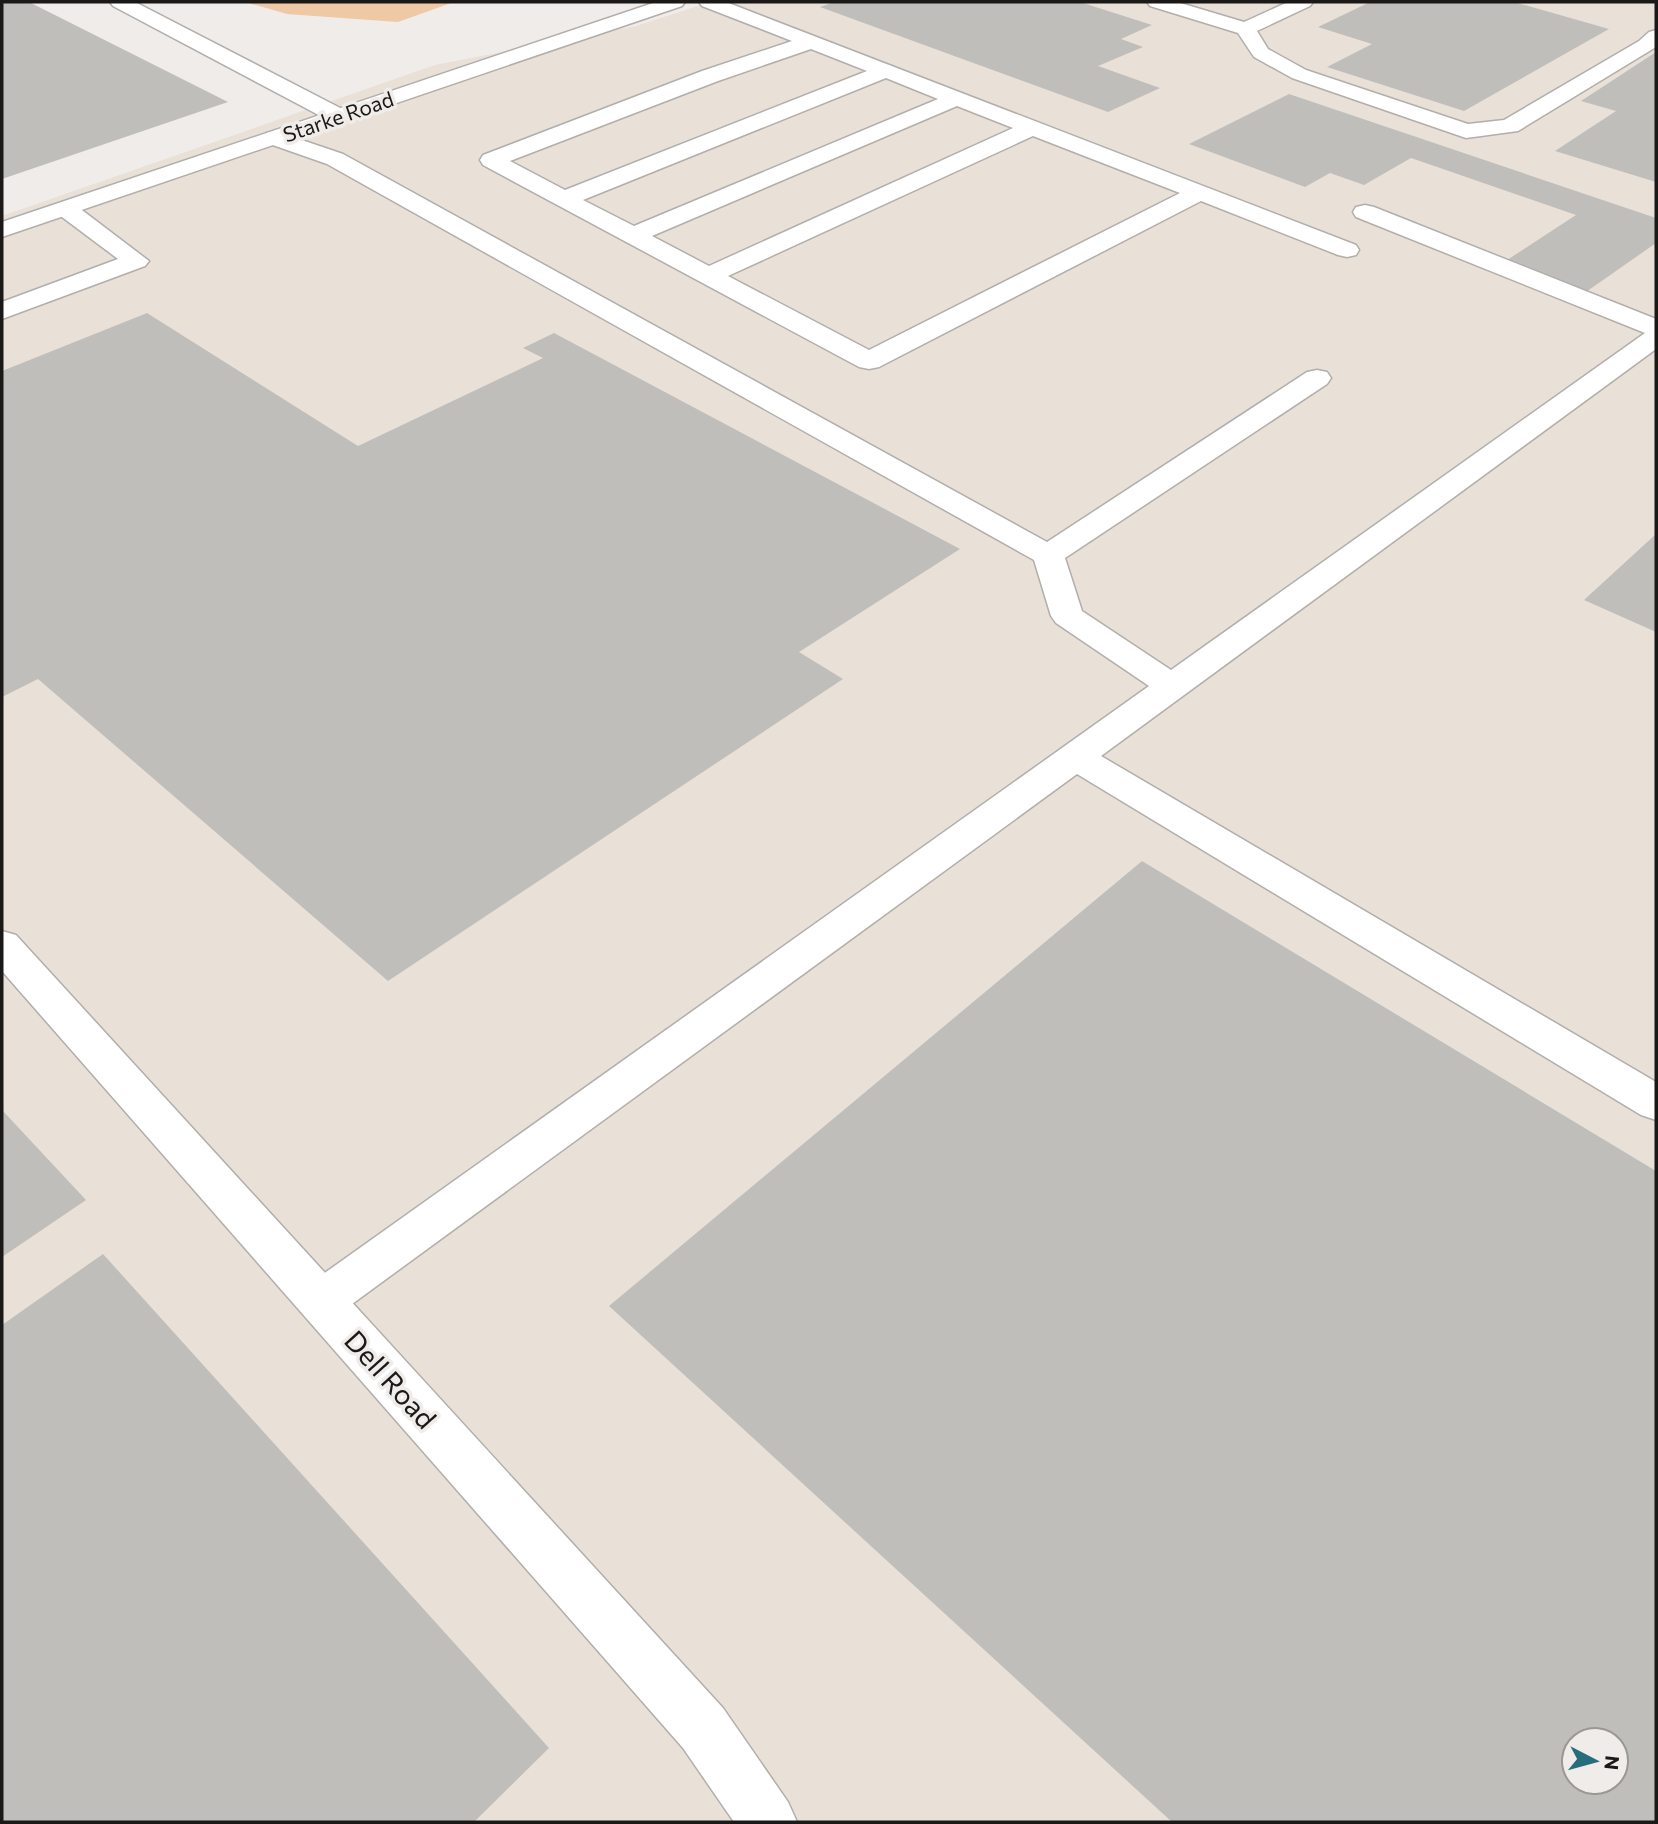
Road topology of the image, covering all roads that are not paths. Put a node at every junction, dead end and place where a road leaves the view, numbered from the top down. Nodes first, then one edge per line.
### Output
1 (120, 2) edge
2 (674, 2) edge
3 (709, 2) edge
4 (1157, 2) edge
5 (1303, 2) edge
6 (1245, 29) junction
7 (1656, 36) edge
8 (813, 41) junction
9 (887, 70) junction
10 (958, 98) junction
11 (338, 116) junction
12 (1034, 127) junction
13 (275, 138) junction
14 (1201, 192) junction
15 (564, 199) junction
16 (65, 209) junction
17 (1365, 212) dead end
18 (2, 230) edge
19 (634, 236) junction
20 (1347, 250) dead end
21 (710, 275) junction
22 (2, 312) edge
23 (1656, 328) edge
24 (1656, 337) edge
25 (1317, 378) dead end
26 (1048, 555) junction
27 (1172, 686) junction
28 (1075, 757) junction
29 (2, 945) edge
30 (1656, 1104) edge
31 (321, 1301) junction
32 (768, 1822) edge

1 - 11 street
2 - 11 street, Starke Road
3 - 8 street
4 - 6 street
5 - 6 street
6 - 7 street
8 - 9 street
8 - 15 street
9 - 10 street
9 - 15 street
10 - 12 street
10 - 19 street
11 - 13 street, Starke Road
12 - 14 street
12 - 21 street
13 - 16 street, Starke Road
13 - 26 street
14 - 20 street
14 - 21 street
15 - 19 street
16 - 18 street, Starke Road
16 - 22 street
17 - 23 street
19 - 21 street
24 - 27 street
25 - 26 street
26 - 27 street
27 - 28 street
28 - 30 street
28 - 31 street
29 - 31 street, Dell Road
31 - 32 street, Dell Road

